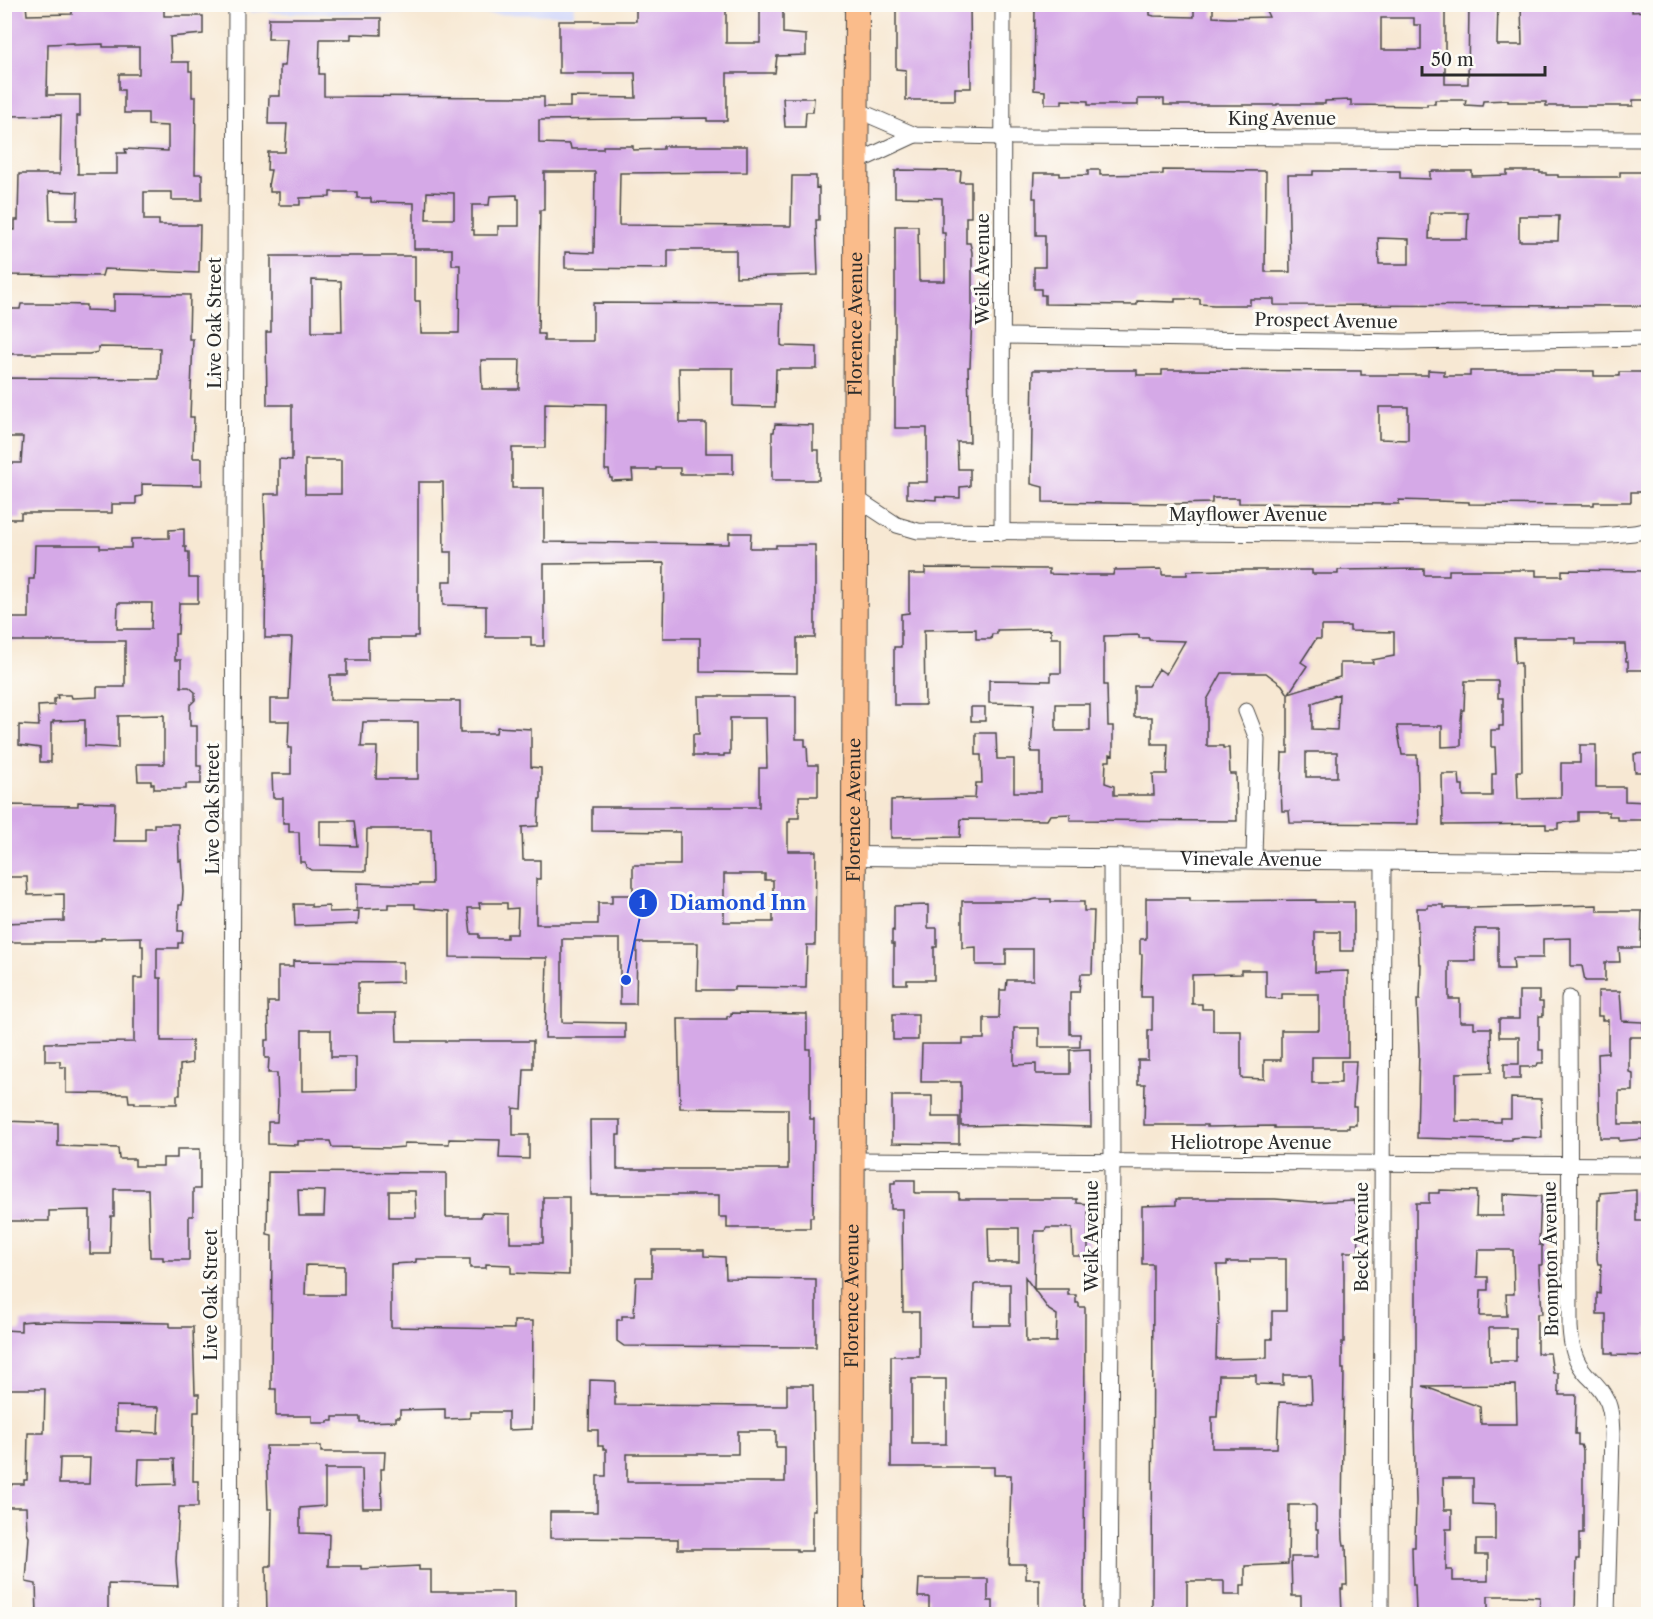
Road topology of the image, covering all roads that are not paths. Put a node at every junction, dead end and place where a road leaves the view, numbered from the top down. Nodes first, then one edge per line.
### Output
1 (236, 4) edge
2 (857, 4) edge
3 (1003, 4) edge
4 (857, 110) junction
5 (915, 135) junction
6 (1003, 137) junction
7 (1648, 139) edge
8 (857, 162) junction
9 (1002, 336) junction
10 (1648, 338) edge
11 (856, 498) junction
12 (1648, 530) edge
13 (1002, 533) junction
14 (1246, 711) dead end
15 (855, 856) junction
16 (1111, 858) junction
17 (1254, 860) junction
18 (1383, 860) junction
19 (1648, 863) edge
20 (1569, 998) dead end
21 (853, 1160) junction
22 (1112, 1161) junction
23 (1382, 1163) junction
24 (1570, 1164) junction
25 (1648, 1165) edge
26 (230, 1614) edge
27 (851, 1614) edge
28 (1109, 1614) edge
29 (1381, 1614) edge
30 (1607, 1614) edge

1 - 26 street, Live Oak Street
2 - 4 main road, Florence Avenue
3 - 6 street, Weik Avenue
4 - 5 street, King Avenue
4 - 8 main road, Florence Avenue
5 - 6 street, King Avenue
5 - 8 street, King Avenue
6 - 7 street, King Avenue
6 - 9 street, Weik Avenue
8 - 11 main road, Florence Avenue
9 - 10 street, Prospect Avenue
9 - 13 street, Weik Avenue
11 - 13 street, Mayflower Avenue
11 - 15 main road, Florence Avenue
12 - 13 street, Mayflower Avenue
14 - 17 street
15 - 16 street, Vinevale Avenue
15 - 21 main road, Florence Avenue
16 - 17 street, Vinevale Avenue
16 - 22 street, Weik Avenue
17 - 18 street, Vinevale Avenue
18 - 19 street, Vinevale Avenue
18 - 23 street, Beck Avenue
20 - 24 street, Brompton Avenue
21 - 22 street, Heliotrope Avenue
21 - 27 main road, Florence Avenue
22 - 23 street, Heliotrope Avenue
22 - 28 street, Weik Avenue
23 - 24 street, Heliotrope Avenue
23 - 29 street, Beck Avenue
24 - 25 street, Heliotrope Avenue
24 - 30 street, Brompton Avenue

